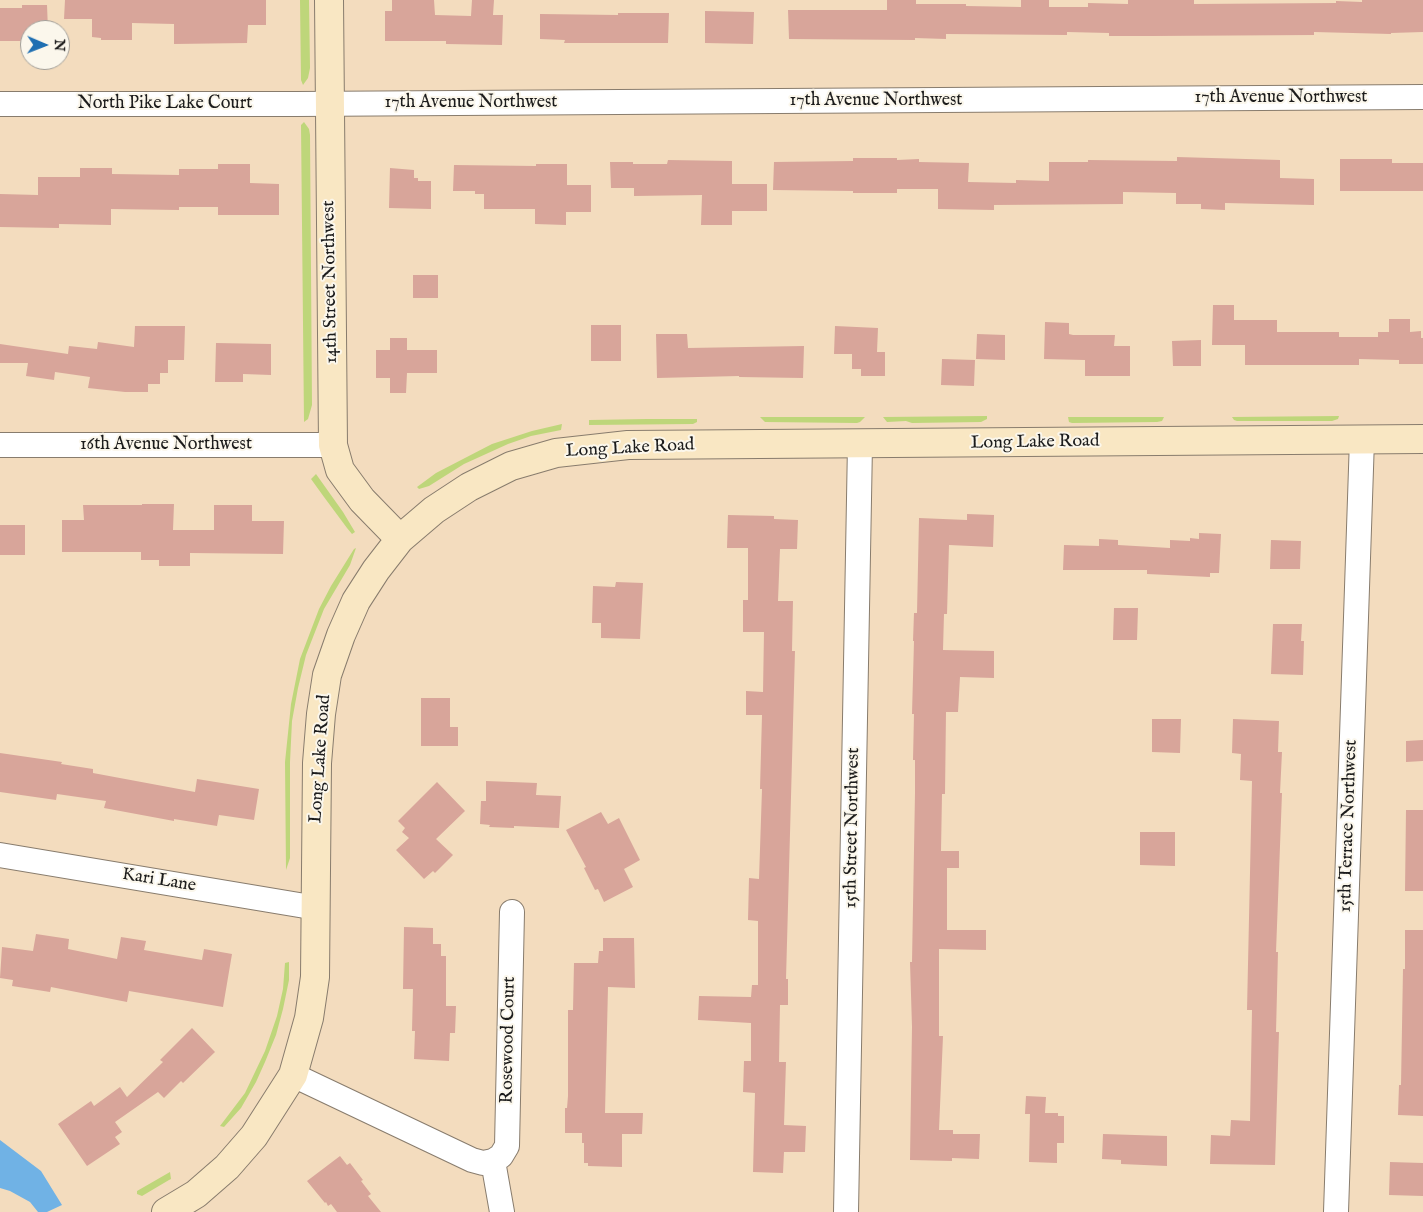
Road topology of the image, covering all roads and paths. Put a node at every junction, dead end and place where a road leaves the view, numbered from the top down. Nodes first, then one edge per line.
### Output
1 (329, 0) edge
2 (1423, 97) edge
3 (0, 104) edge
4 (329, 104) junction
5 (1423, 439) edge
6 (1362, 440) junction
7 (860, 444) junction
8 (0, 445) edge
9 (333, 445) junction
10 (400, 540) junction
11 (0, 854) edge
12 (317, 908) junction
13 (512, 912) dead end
14 (293, 1075) junction
15 (493, 1161) junction
16 (166, 1212) edge
17 (502, 1212) edge
18 (846, 1212) edge
19 (1336, 1212) edge

1 - 4 street, 14th Street Northwest
2 - 4 street, 17th Avenue Northwest
3 - 4 street, North Pike Lake Court
4 - 9 street, 14th Street Northwest
5 - 6 street, Long Lake Road
6 - 7 street, Long Lake Road
6 - 19 street, 15th Terrace Northwest
7 - 10 street, Long Lake Road
7 - 18 street, 15th Street Northwest
8 - 9 street, 16th Avenue Northwest
9 - 10 street, 14th Street Northwest
10 - 12 street, Long Lake Road
11 - 12 street, Kari Lane
12 - 14 street, Long Lake Road
13 - 15 street, Rosewood Court
14 - 15 street
14 - 16 street, Long Lake Road
15 - 17 street

